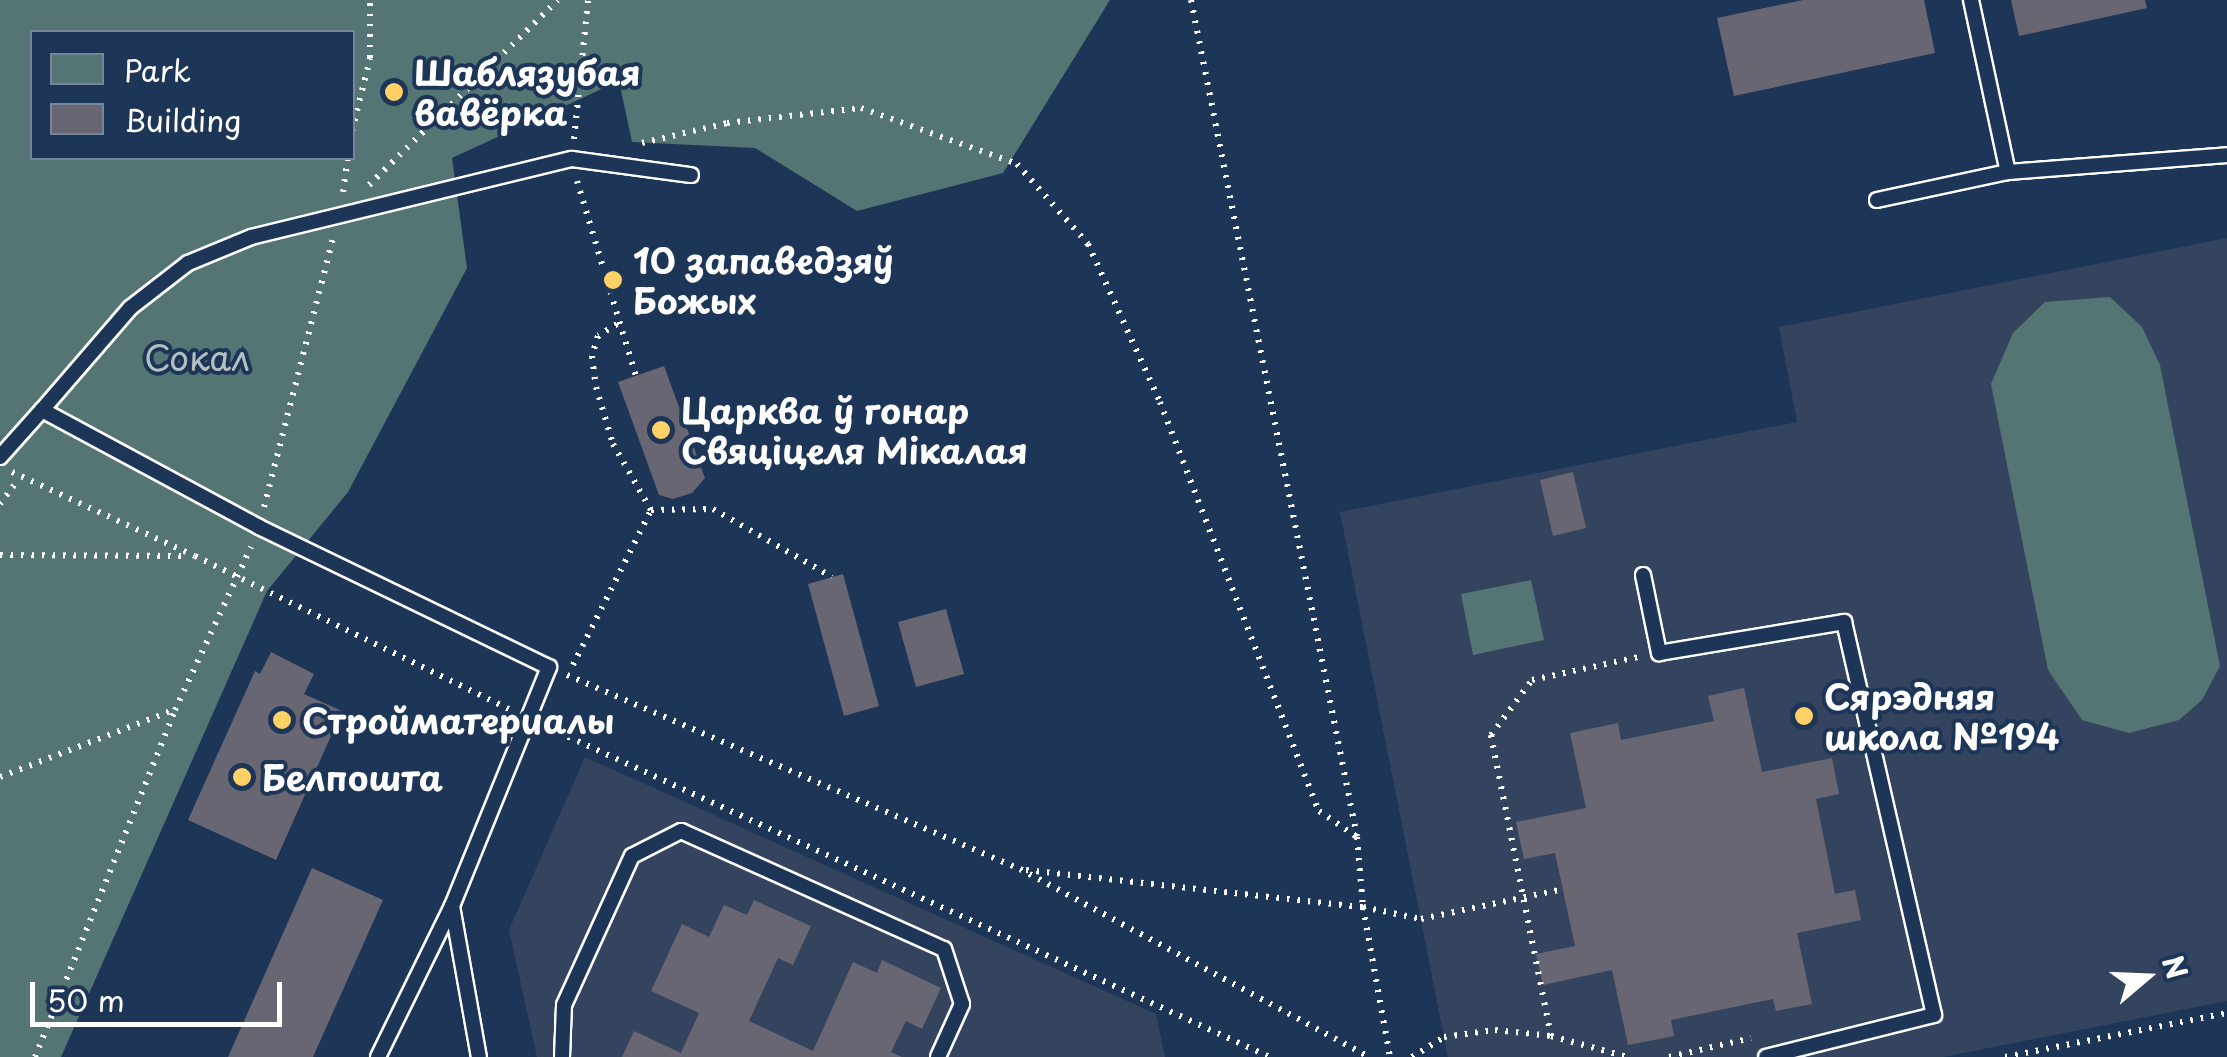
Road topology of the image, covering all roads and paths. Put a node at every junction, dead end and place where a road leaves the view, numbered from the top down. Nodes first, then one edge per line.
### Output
1 (370, 0) edge
2 (558, 0) edge
3 (588, 0) edge
4 (1191, 0) edge
5 (1971, 0) edge
6 (355, 120) edge
7 (630, 145) dead end
8 (2227, 155) edge
9 (572, 158) junction
10 (348, 160) edge
11 (2008, 172) junction
12 (691, 175) dead end
13 (1877, 200) dead end
14 (340, 213) junction
15 (617, 324) junction
16 (636, 376) dead end
17 (42, 410) junction
18 (0, 459) edge
19 (20, 478) junction
20 (0, 504) edge
21 (651, 510) junction
22 (259, 527) junction
23 (0, 556) edge
24 (195, 556) junction
25 (1643, 575) dead end
26 (832, 577) dead end
27 (240, 578) junction
28 (1660, 653) junction
29 (548, 667) junction
30 (568, 676) junction
31 (176, 710) junction
32 (528, 718) junction
33 (0, 777) edge
34 (1357, 837) junction
35 (1020, 869) junction
36 (1563, 889) dead end
37 (1523, 897) junction
38 (452, 906) junction
39 (1363, 907) junction
40 (2227, 1013) edge
41 (1551, 1036) junction
42 (35, 1057) edge
43 (378, 1057) edge
44 (480, 1057) edge
45 (562, 1057) edge
46 (938, 1057) edge
47 (1270, 1057) edge
48 (1369, 1057) edge
49 (1390, 1057) edge
50 (1412, 1057) edge
51 (1627, 1057) edge
52 (1766, 1057) edge
53 (2004, 1057) edge

1 - 6 path
2 - 14 path
3 - 9 path
4 - 34 path
5 - 11 lane
7 - 34 path
8 - 11 lane
9 - 12 lane
9 - 14 lane
9 - 15 path
10 - 14 path
11 - 13 lane
14 - 17 lane
14 - 22 path
15 - 16 path
15 - 21 path
17 - 18 lane
17 - 22 lane
18 - 19 path
19 - 20 path
19 - 24 path
21 - 26 path
21 - 30 path
22 - 27 path
22 - 29 lane
23 - 24 path
24 - 27 path
25 - 28 lane
27 - 31 path
27 - 32 path
28 - 37 path
28 - 52 lane
29 - 30 path
29 - 32 lane
30 - 35 path
31 - 33 path
31 - 42 path
32 - 38 lane
32 - 47 path
34 - 39 path
35 - 39 path
35 - 48 path
36 - 37 path
37 - 39 path
37 - 41 path
38 - 43 lane
38 - 44 lane
39 - 49 path
40 - 53 path
41 - 50 path
41 - 51 path
45 - 46 lane

